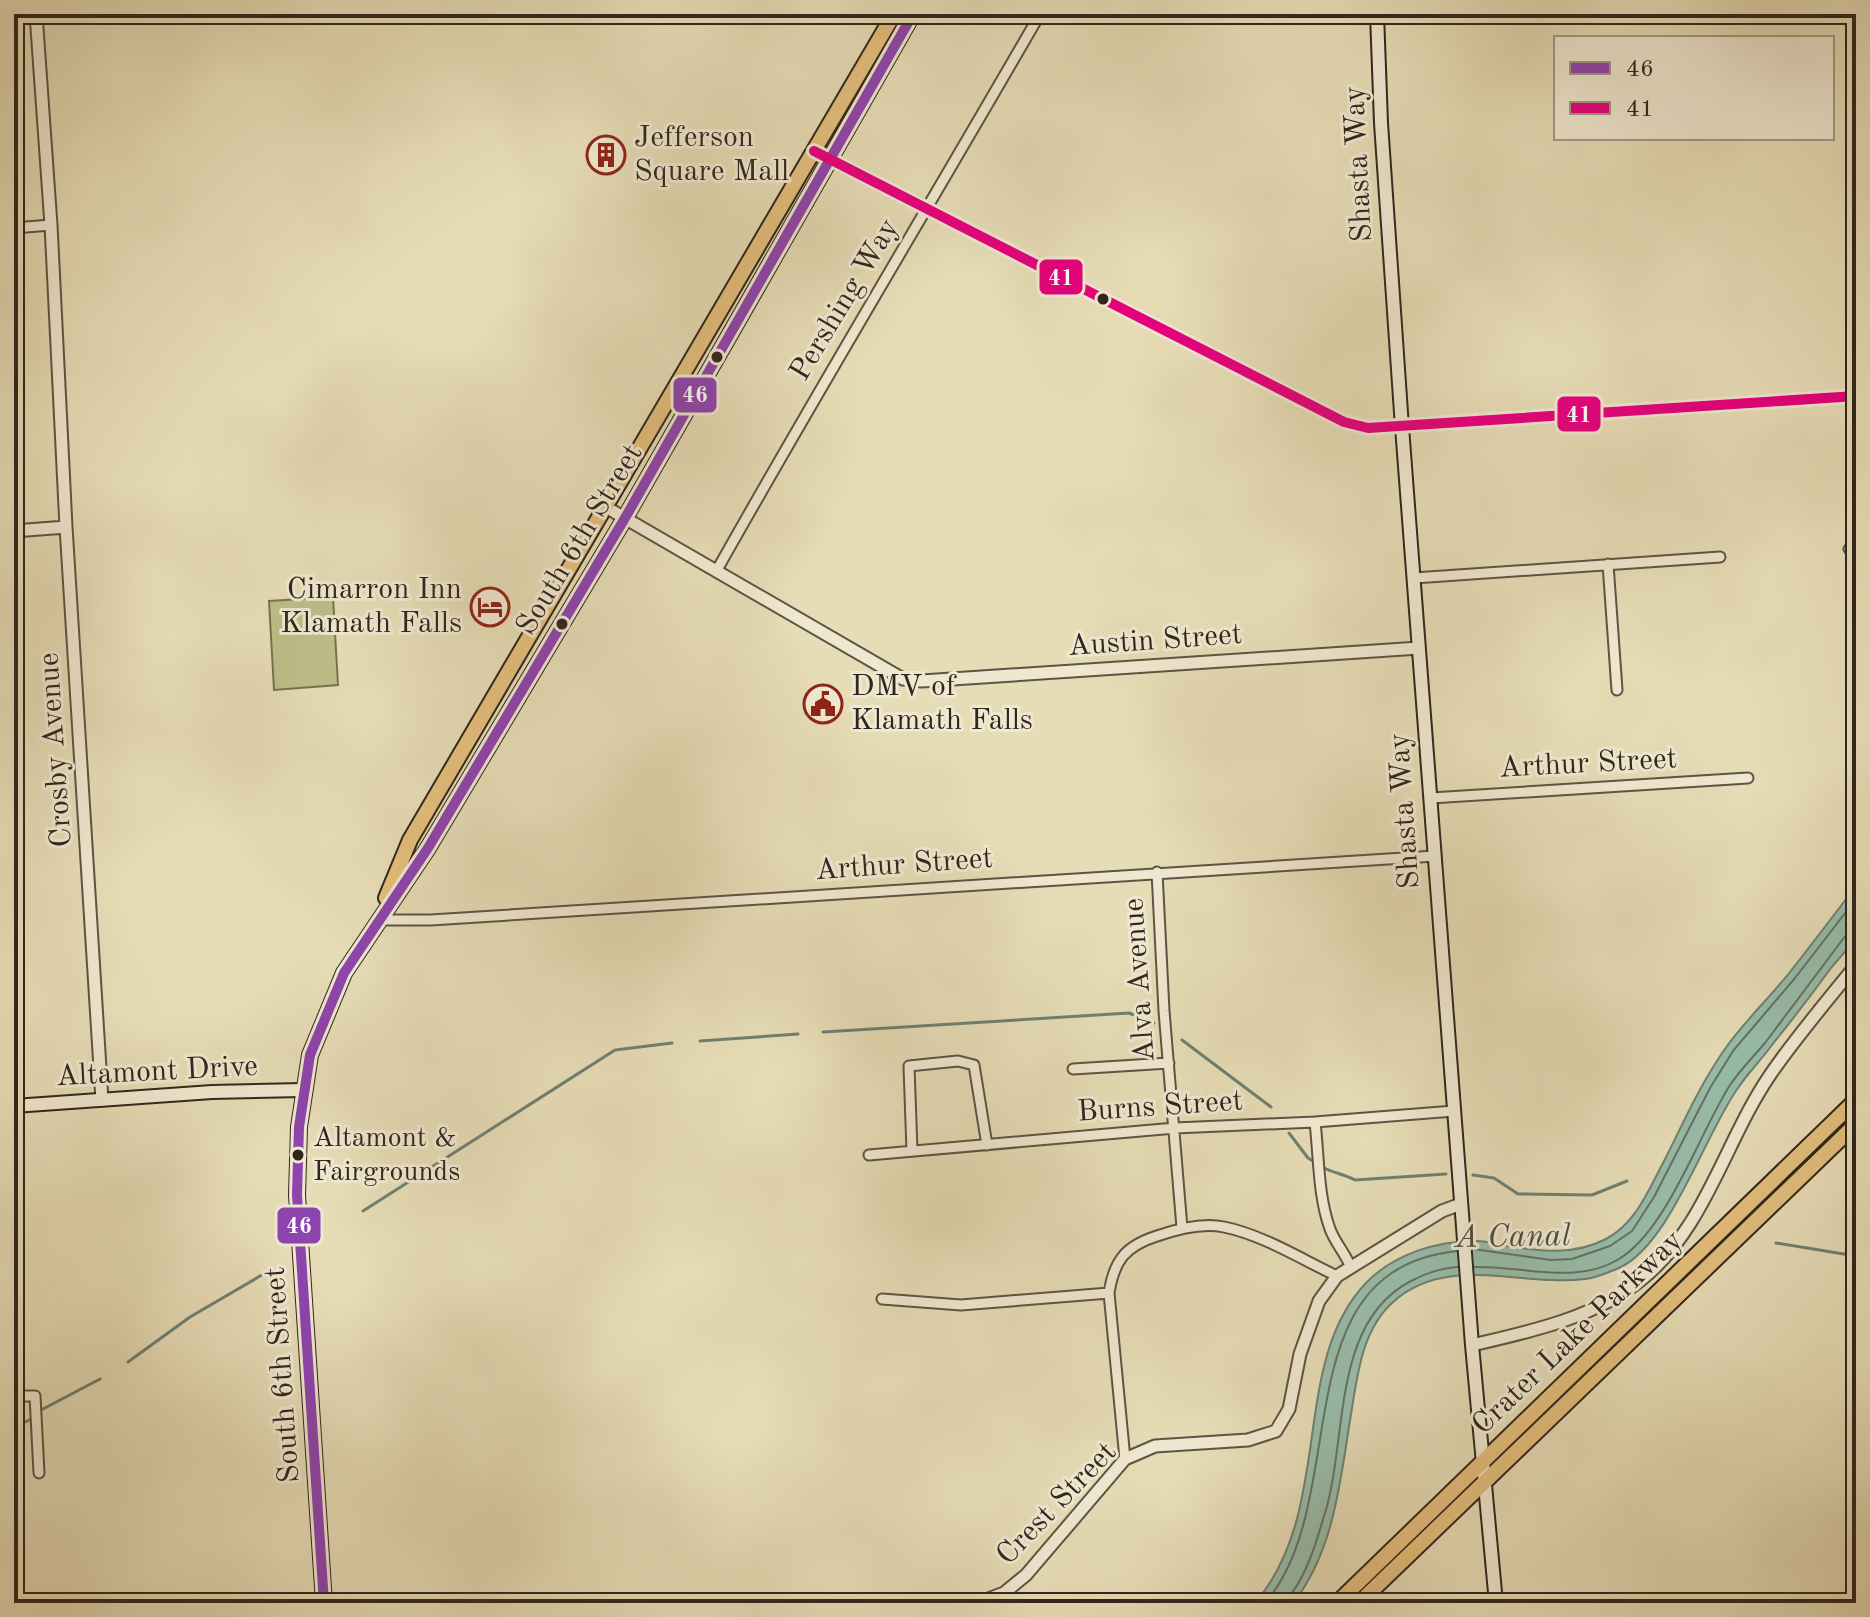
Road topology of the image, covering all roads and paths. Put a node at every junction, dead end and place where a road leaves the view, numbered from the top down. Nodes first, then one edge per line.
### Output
1 (36, 14) edge
2 (894, 14) edge
3 (913, 14) edge
4 (1040, 14) edge
5 (1377, 14) edge
6 (814, 151) junction
7 (831, 159) junction
8 (929, 208) junction
9 (51, 225) junction
10 (14, 228) edge
11 (1856, 396) edge
12 (1402, 427) junction
13 (604, 506) junction
14 (625, 518) junction
15 (66, 527) junction
16 (14, 531) edge
17 (1720, 557) dead end
18 (1608, 564) junction
19 (717, 570) junction
20 (1414, 578) junction
21 (1419, 648) junction
22 (1617, 690) dead end
23 (1748, 778) dead end
24 (1431, 798) junction
25 (1435, 856) junction
26 (1157, 872) junction
27 (377, 920) junction
28 (1856, 965) edge
29 (1169, 1063) junction
30 (1073, 1069) dead end
31 (303, 1090) junction
32 (102, 1100) junction
33 (1856, 1100) edge
34 (14, 1106) edge
35 (1454, 1111) junction
36 (1315, 1122) junction
37 (1856, 1124) edge
38 (1175, 1128) junction
39 (987, 1145) junction
40 (912, 1151) junction
41 (869, 1155) dead end
42 (1461, 1204) junction
43 (1182, 1228) junction
44 (1351, 1268) junction
45 (1337, 1276) junction
46 (1109, 1293) junction
47 (882, 1299) dead end
48 (1472, 1345) junction
49 (14, 1396) edge
50 (1125, 1459) junction
51 (1483, 1462) junction
52 (39, 1473) dead end
53 (1485, 1481) junction
54 (324, 1603) edge
55 (978, 1603) edge
56 (1337, 1603) edge
57 (1359, 1603) edge
58 (1496, 1603) edge

1 - 9 street, Crosby Avenue
2 - 6 main road, South 6th Street
3 - 7 main road, South 6th Street
4 - 8 street, Pershing Way
5 - 12 main road, Shasta Way
6 - 7 street
6 - 13 main road, South 6th Street
7 - 8 street
7 - 14 main road, South 6th Street
8 - 12 street
8 - 19 street, Pershing Way
9 - 10 street
9 - 15 street, Crosby Avenue
11 - 12 street
12 - 20 main road, Shasta Way
13 - 14 street, Austin Street
13 - 27 main road, South 6th Street
14 - 19 street, Austin Street
14 - 27 main road, South 6th Street
15 - 16 street
15 - 32 street, Crosby Avenue
17 - 18 street
18 - 20 street
18 - 22 street
19 - 21 street, Austin Street
20 - 21 main road, Shasta Way
21 - 24 main road, Shasta Way
23 - 24 street, Arthur Street
24 - 25 main road, Shasta Way
25 - 26 street, Arthur Street
25 - 35 main road, Shasta Way
26 - 27 street, Arthur Street
26 - 29 street, Alva Avenue
27 - 31 main road, South 6th Street
28 - 48 street
29 - 30 street
29 - 38 street, Alva Avenue
31 - 32 main road, Altamont Drive
31 - 54 main road, South 6th Street
32 - 34 main road, Altamont Drive
33 - 51 main road, Crater Lake Parkway
35 - 36 street, Burns Street
35 - 42 main road, Shasta Way
36 - 38 street, Burns Street
36 - 44 street
37 - 53 main road, Crater Lake Parkway
38 - 39 street, Burns Street
38 - 43 street, Alva Avenue
39 - 40 street, Burns Street
39 - 40 street
40 - 41 street, Burns Street
42 - 44 street, Crest Street
42 - 48 main road, Shasta Way
43 - 45 street
43 - 46 street
44 - 45 street, Crest Street
45 - 50 street, Crest Street
46 - 47 street
46 - 50 street
48 - 51 main road, Shasta Way
49 - 52 street
50 - 55 street, Crest Street
51 - 53 main road, Shasta Way
51 - 56 main road, Crater Lake Parkway
53 - 57 main road, Crater Lake Parkway
53 - 58 main road, Shasta Way

